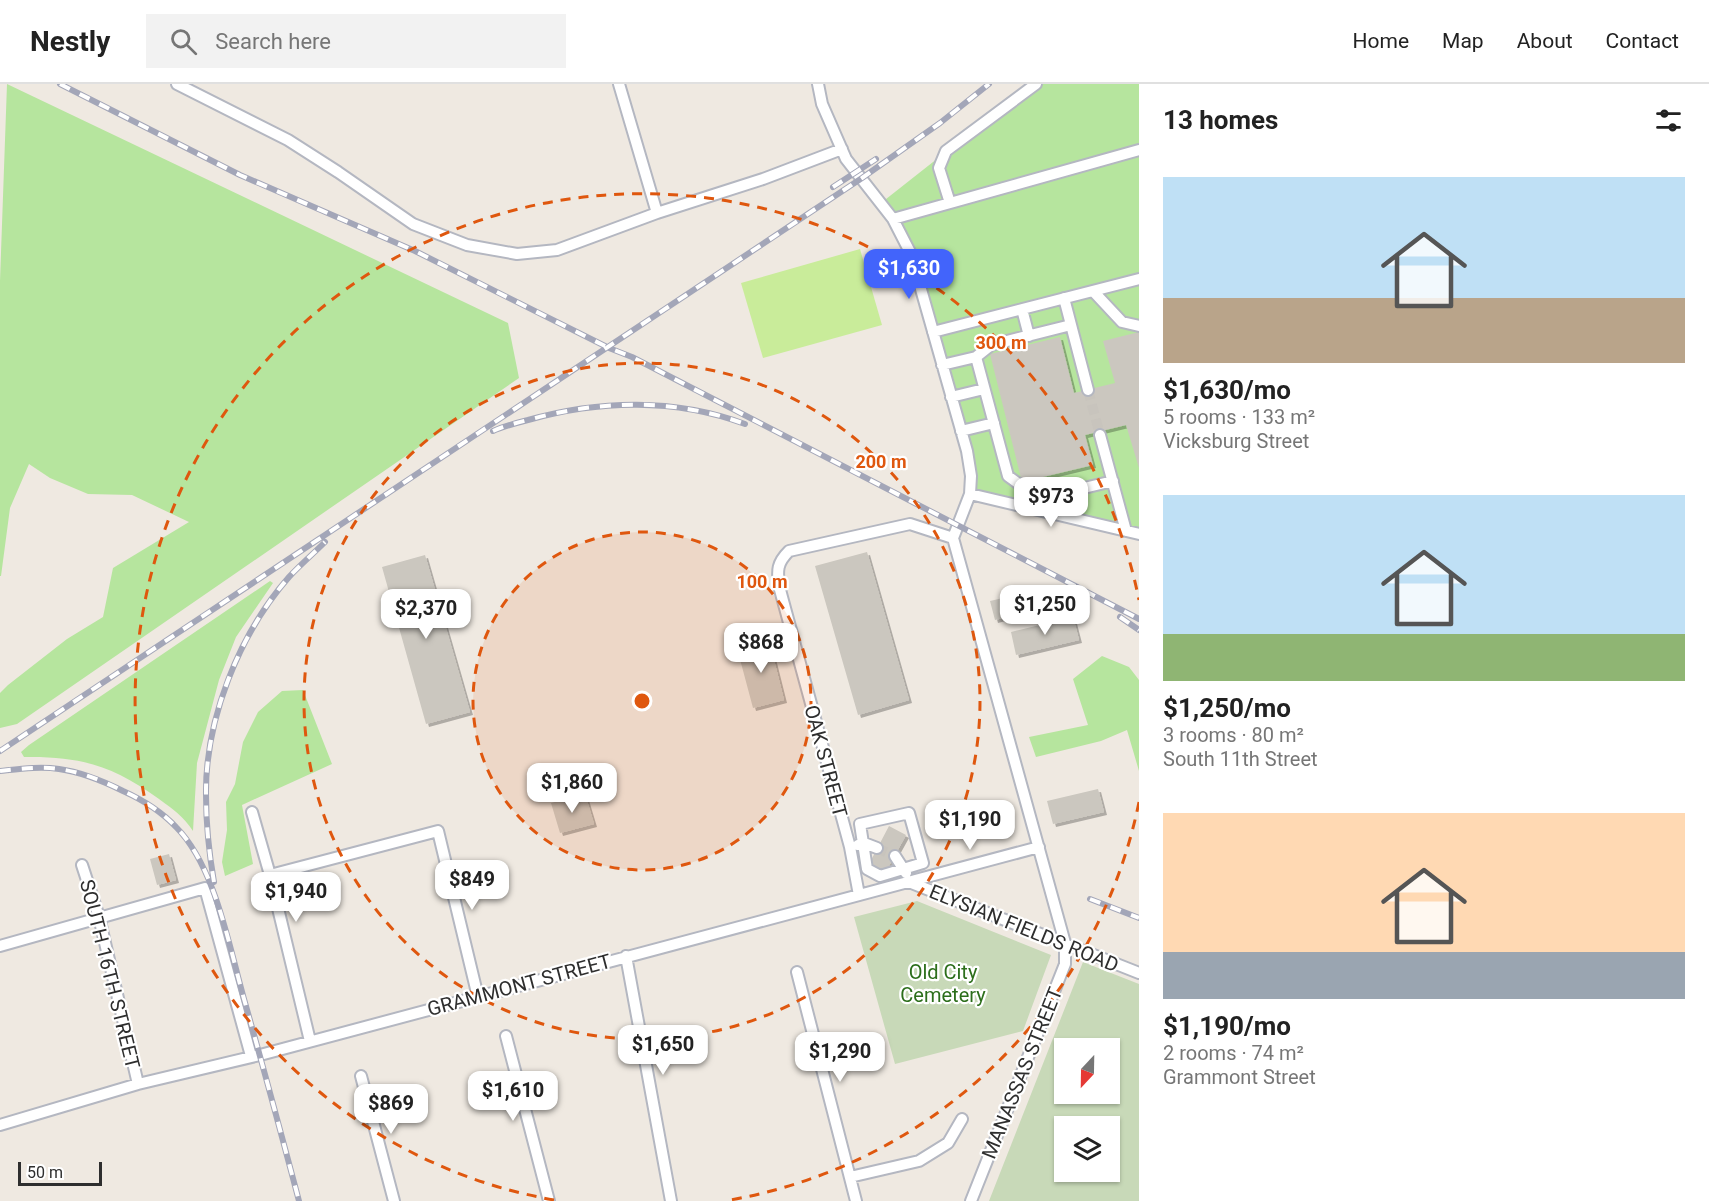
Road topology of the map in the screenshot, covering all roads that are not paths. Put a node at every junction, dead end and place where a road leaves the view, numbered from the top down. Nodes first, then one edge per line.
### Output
1 (177, 84) edge
2 (620, 84) edge
3 (818, 84) edge
4 (1036, 84) edge
5 (842, 149) junction
6 (1139, 150) edge
7 (950, 203) junction
8 (657, 213) junction
9 (893, 219) junction
10 (1139, 279) edge
11 (1093, 291) junction
12 (1064, 298) junction
13 (1022, 309) junction
14 (1071, 325) junction
15 (1139, 326) edge
16 (933, 332) junction
17 (1029, 336) junction
18 (976, 357) junction
19 (942, 365) junction
20 (984, 389) junction
21 (1088, 390) tunnel mouth
22 (951, 397) junction
23 (994, 423) junction
24 (961, 431) junction
25 (1100, 435) tunnel mouth
26 (1113, 481) junction
27 (970, 494) junction
28 (1126, 531) junction
29 (1139, 534) edge
30 (953, 538) junction
31 (252, 812) dead end
32 (864, 843) junction
33 (850, 847) junction
34 (1039, 847) junction
35 (877, 848) tunnel mouth
36 (895, 856) tunnel mouth
37 (82, 865) dead end
38 (904, 869) junction
39 (270, 875) junction
40 (909, 882) junction
41 (859, 896) junction
42 (99, 917) junction
43 (1065, 943) junction
44 (0, 946) edge
45 (626, 956) junction
46 (797, 972) dead end
47 (1139, 973) edge
48 (478, 997) junction
49 (506, 1036) dead end
50 (310, 1041) junction
51 (251, 1056) junction
52 (361, 1076) dead end
53 (138, 1084) junction
54 (962, 1119) dead end
55 (0, 1125) edge
56 (850, 1177) junction
57 (394, 1201) edge
58 (549, 1201) edge
59 (671, 1201) edge
60 (856, 1201) edge
61 (971, 1201) edge

1 - 8 street
2 - 8 street
3 - 5 street
4 - 7 street
5 - 8 street
5 - 9 street
6 - 7 street
7 - 9 street
9 - 16 street
10 - 11 street
11 - 12 street
11 - 15 street
12 - 13 street
12 - 14 street
13 - 16 street
13 - 17 street
14 - 17 street
14 - 21 street
16 - 19 street
17 - 18 street
18 - 19 street
18 - 20 street
19 - 22 street
20 - 22 street
20 - 23 street
22 - 24 street
23 - 24 street
23 - 26 street
24 - 27 street
25 - 26 street
26 - 28 street
27 - 28 street
27 - 30 street
28 - 29 street
30 - 33 street, OAK STREET
30 - 34 street
31 - 39 street
32 - 33 street
32 - 35 street
32 - 38 street
32 - 38 street
33 - 41 street, OAK STREET
34 - 40 street, GRAMMONT STREET
34 - 43 street
36 - 38 street
37 - 42 street, SOUTH 16TH STREET
38 - 40 street
39 - 48 street
39 - 50 street
40 - 41 street, GRAMMONT STREET
40 - 43 street, ELYSIAN FIELDS ROAD
41 - 45 street, GRAMMONT STREET
42 - 44 street
42 - 51 street
42 - 53 street, SOUTH 16TH STREET
43 - 47 street, ELYSIAN FIELDS ROAD
43 - 61 street, MANASSAS STREET
45 - 48 street, GRAMMONT STREET
45 - 59 street
46 - 56 street
48 - 50 street, GRAMMONT STREET
49 - 58 street
50 - 51 street, GRAMMONT STREET
51 - 53 street, GRAMMONT STREET
52 - 57 street
53 - 55 street, GRAMMONT STREET
54 - 56 street
56 - 60 street

